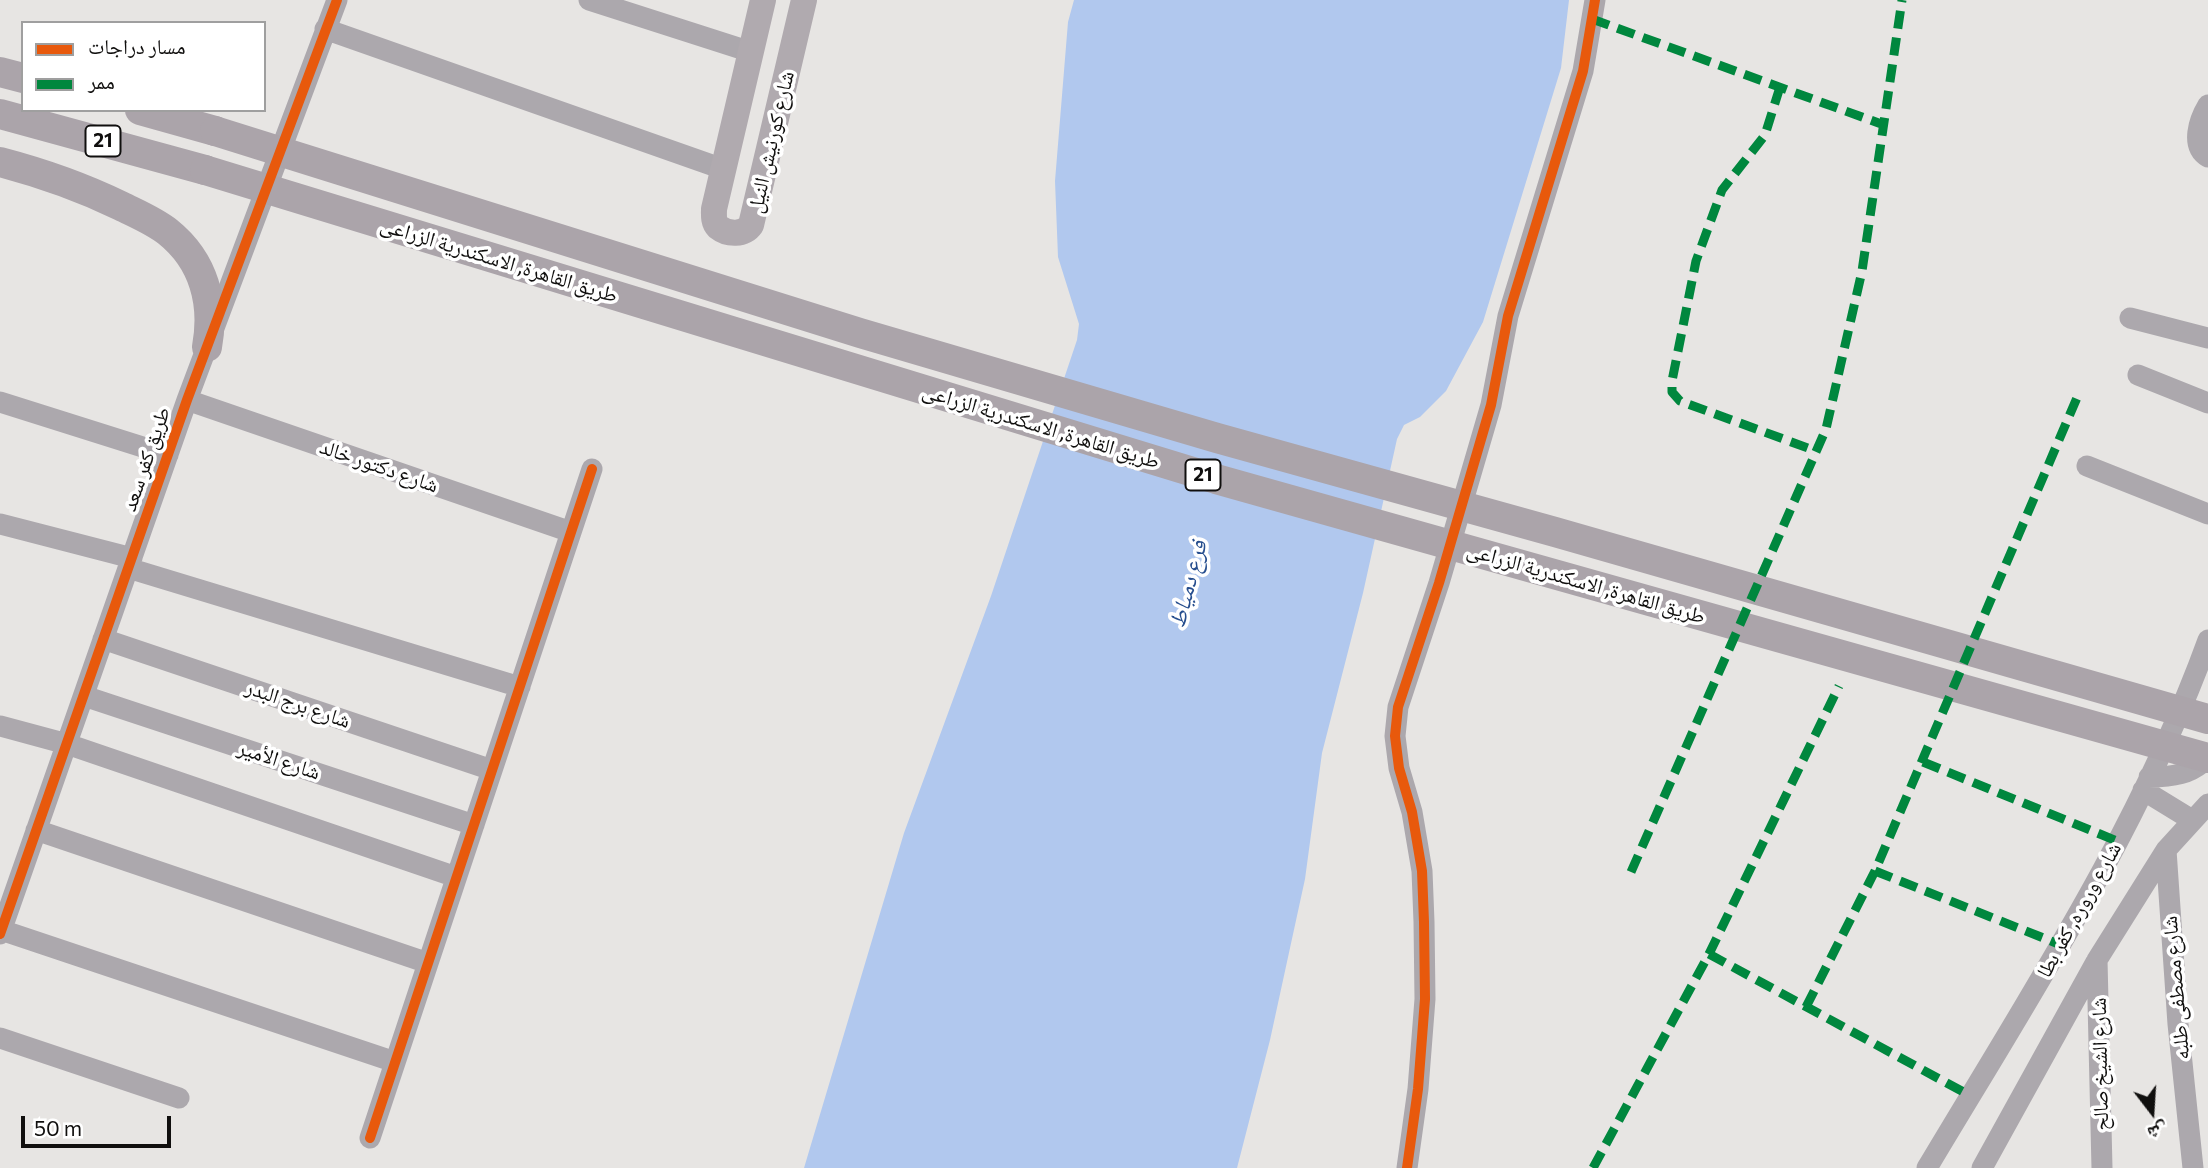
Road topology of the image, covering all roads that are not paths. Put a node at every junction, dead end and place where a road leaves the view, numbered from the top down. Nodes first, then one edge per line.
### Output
1 (337, 0) edge
2 (589, 0) edge
3 (763, 0) edge
4 (804, 0) edge
5 (1595, 0) edge
6 (326, 29) junction
7 (751, 52) junction
8 (0, 72) edge
9 (21, 77) edge
10 (2208, 105) edge
11 (147, 112) edge
12 (0, 114) edge
13 (2208, 157) edge
14 (0, 162) edge
15 (723, 169) junction
16 (2130, 318) dead end
17 (2208, 338) edge
18 (207, 347) junction
19 (2138, 374) dead end
20 (187, 400) junction
21 (0, 402) edge
22 (2208, 403) edge
23 (168, 455) junction
24 (2087, 466) dead end
25 (592, 469) dead end
26 (2208, 514) edge
27 (0, 524) edge
28 (571, 533) junction
29 (130, 563) junction
30 (103, 639) junction
31 (2208, 640) edge
32 (520, 687) junction
33 (84, 696) junction
34 (2208, 719) edge
35 (0, 726) edge
36 (67, 744) junction
37 (2208, 758) edge
38 (492, 770) junction
39 (2146, 784) junction
40 (2208, 804) edge
41 (2192, 820) junction
42 (474, 825) junction
43 (36, 830) junction
44 (2165, 850) junction
45 (456, 877) junction
46 (1, 932) edge
47 (2097, 960) junction
48 (428, 963) junction
49 (0, 1038) edge
50 (395, 1062) junction
51 (179, 1098) dead end
52 (370, 1138) dead end
53 (1407, 1168) edge
54 (1927, 1168) edge
55 (1982, 1168) edge
56 (2102, 1168) edge
57 (2193, 1168) edge

1 - 6 street, طريق كفر سعد
2 - 7 street
3 - 7 main road, شارع كورنيش النيل
4 - 15 main road, شارع كورنيش النيل
5 - 53 street
6 - 15 street
6 - 18 street, طريق كفر سعد
7 - 15 main road, شارع كورنيش النيل
8 - 9 highway
10 - 13 street
11 - 34 highway, طريق القاهرة, الاسكندرية الزراعى / 21, bridge
12 - 37 highway, طريق القاهرة, الاسكندرية الزراعى / 21, bridge
14 - 18 highway
16 - 17 street
18 - 20 street, طريق كفر سعد
19 - 22 street
20 - 23 street, طريق كفر سعد
20 - 28 street, شارع دكتور خالد
21 - 23 street
23 - 29 street, طريق كفر سعد
24 - 26 street
25 - 28 street
27 - 29 street
28 - 32 street
29 - 30 street, طريق كفر سعد
29 - 32 street
30 - 33 street, طريق كفر سعد
30 - 38 street, شارع برج البدر
31 - 39 street, شارع وروره, كفر بطا
32 - 38 street
33 - 36 street, طريق كفر سعد
33 - 42 street, شارع الأمير
35 - 36 street
36 - 43 street, طريق كفر سعد
36 - 45 street
37 - 39 street
38 - 42 street
39 - 41 street
39 - 54 street, شارع وروره, كفر بطا
40 - 41 street
41 - 44 street
42 - 45 street
43 - 46 street, طريق كفر سعد
43 - 48 street
44 - 47 street
44 - 57 street, شارع مصطفى طلبه
45 - 48 street
46 - 50 street
47 - 55 street
47 - 56 street, شارع الشيخ صالح
48 - 50 street
49 - 51 street
50 - 52 street

